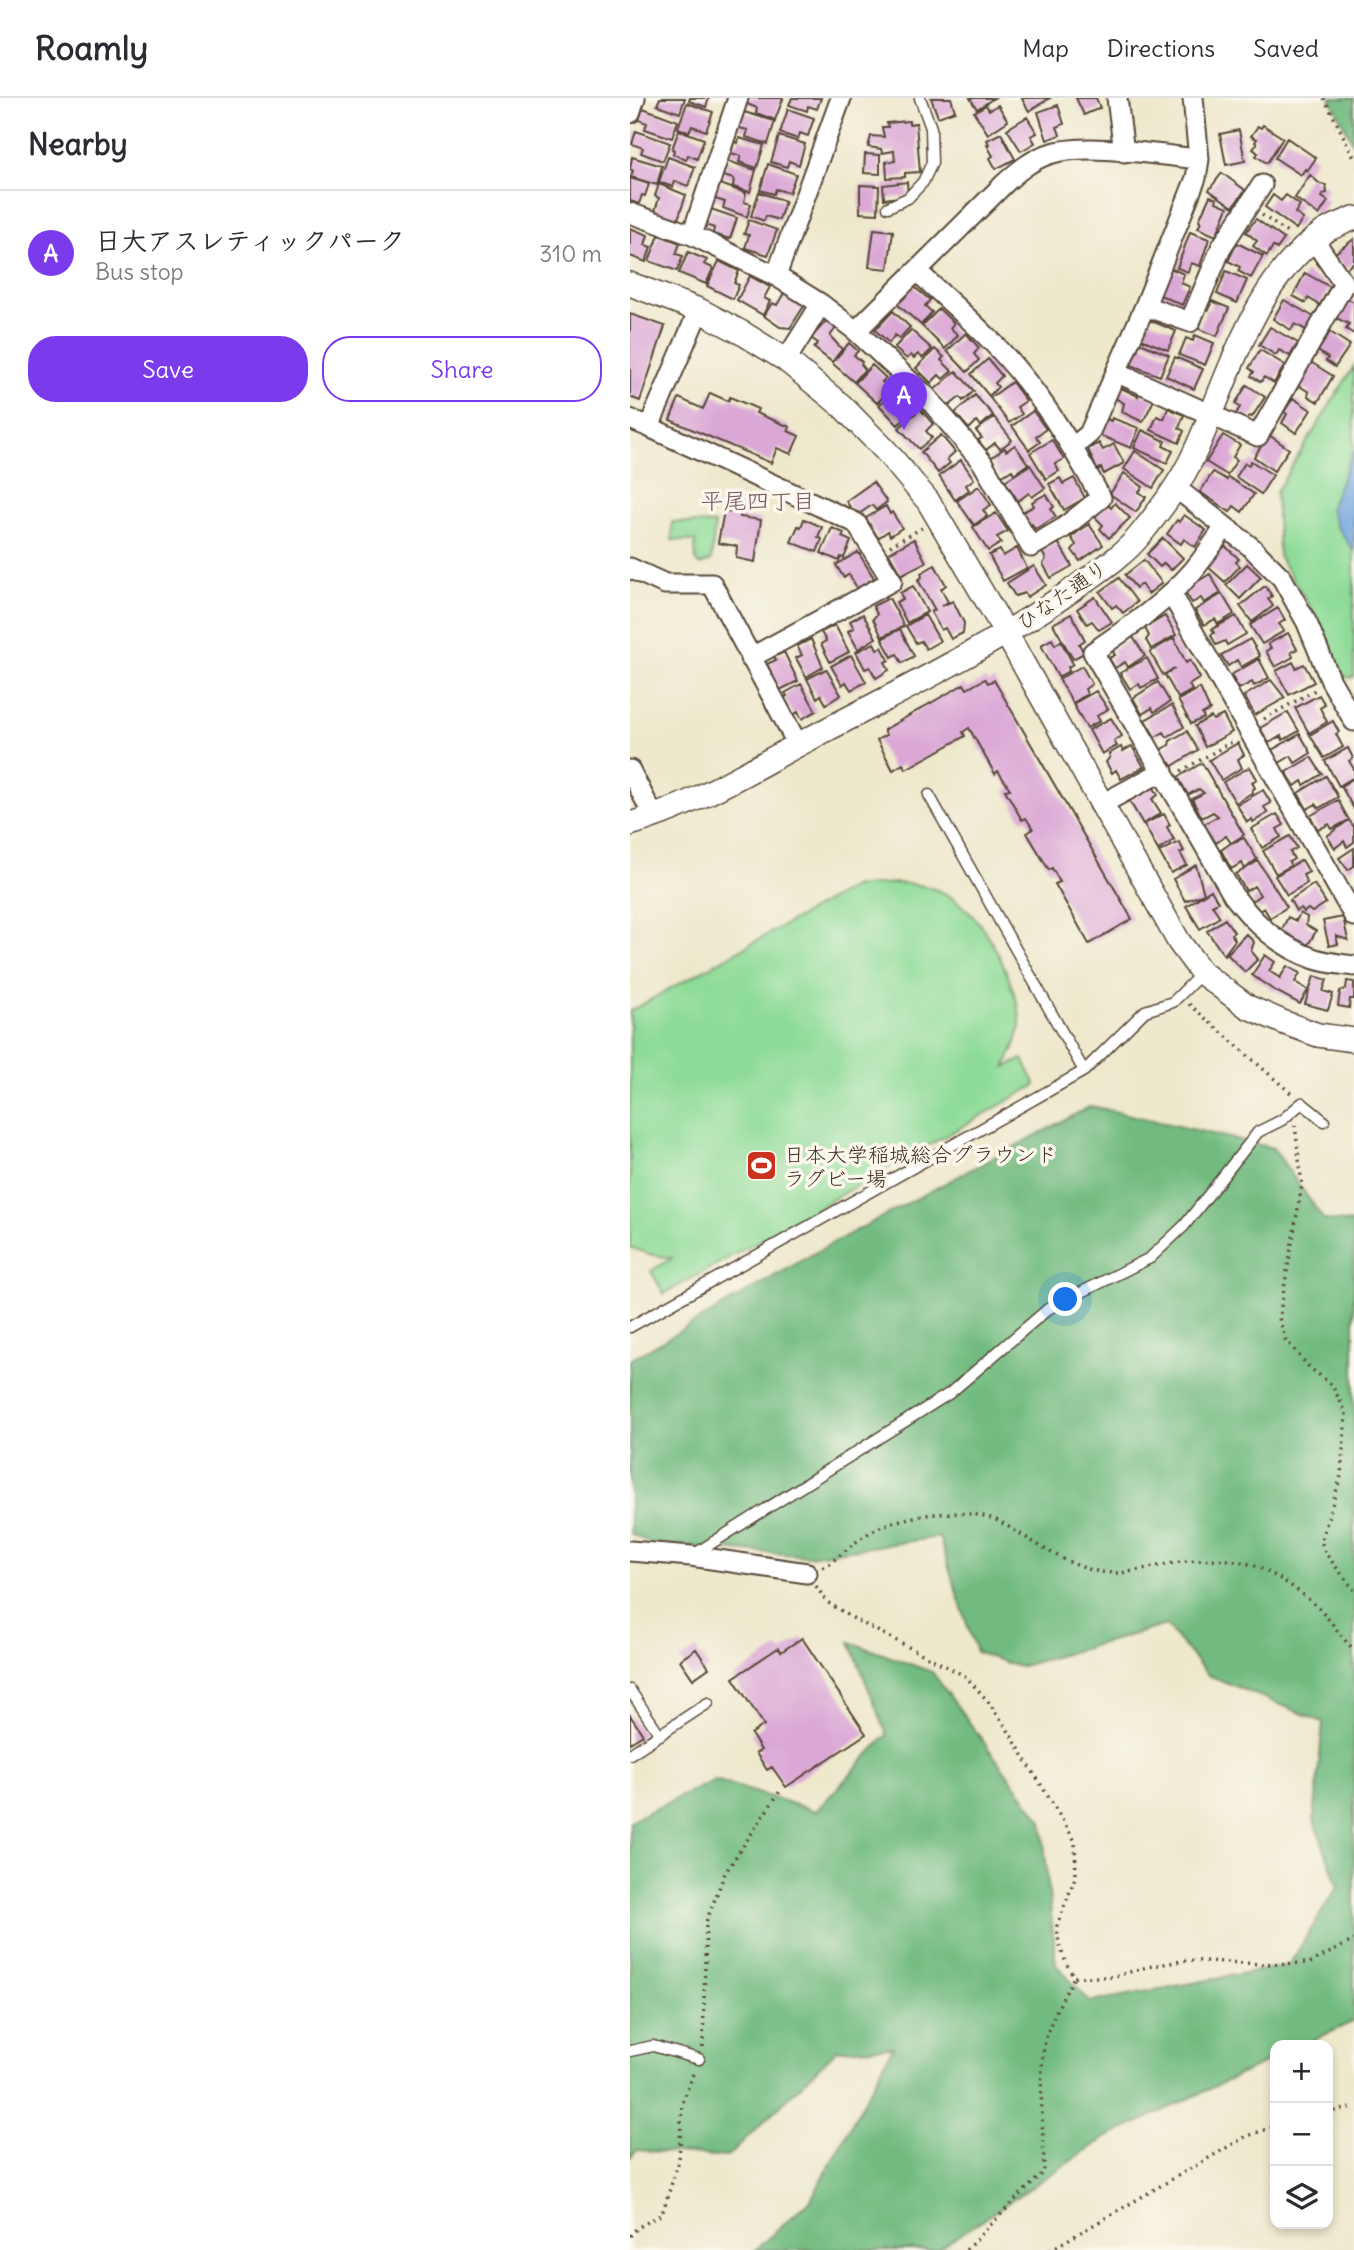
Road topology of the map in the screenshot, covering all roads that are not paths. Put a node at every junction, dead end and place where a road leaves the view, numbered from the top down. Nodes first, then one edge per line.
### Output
1 (635, 98) edge
2 (738, 98) edge
3 (841, 98) edge
4 (919, 98) edge
5 (1117, 98) edge
6 (1194, 98) edge
7 (630, 113) edge
8 (1124, 152) junction
9 (1199, 159) junction
10 (1262, 185) dead end
11 (888, 208) dead end
12 (630, 212) edge
13 (1354, 218) edge
14 (692, 235) junction
15 (1310, 243) junction
16 (917, 271) junction
17 (776, 275) junction
18 (630, 284) edge
19 (821, 304) junction
20 (1145, 306) junction
21 (699, 310) junction
22 (856, 331) junction
23 (786, 360) junction
24 (1116, 372) junction
25 (1211, 413) junction
26 (630, 419) edge
27 (649, 427) junction
28 (1073, 447) junction
29 (1176, 488) junction
30 (1224, 527) junction
31 (630, 568) edge
32 (1171, 593) junction
33 (1006, 633) junction
34 (750, 658) junction
35 (1341, 688) edge
36 (1354, 721) edge
37 (797, 745) junction
38 (630, 770) edge
39 (1165, 775) junction
40 (929, 795) dead end
41 (1100, 804) junction
42 (654, 817) junction
43 (630, 824) edge
44 (1354, 916) edge
45 (1354, 966) edge
46 (1202, 973) junction
47 (1354, 1040) edge
48 (1084, 1071) junction
49 (1324, 1121) dead end
50 (630, 1327) edge
51 (630, 1551) edge
52 (691, 1556) junction
53 (807, 1573) road end
54 (630, 1690) edge
55 (708, 1703) dead end
56 (660, 1735) junction
57 (630, 1754) edge
58 (630, 2052) edge
59 (699, 2059) road end

1 - 7 street
2 - 14 street
3 - 17 street
4 - 11 lane
5 - 8 street
6 - 9 street
8 - 9 street
8 - 16 street
9 - 20 street
10 - 20 street
12 - 14 street
13 - 15 street, ひなた通り
14 - 17 street
15 - 25 street, ひなた通り
15 - 25 street
16 - 22 street
16 - 28 street
17 - 19 street
18 - 21 street
19 - 22 street
19 - 23 street
20 - 24 street
21 - 23 street
21 - 27 street
22 - 28 street
23 - 33 street
24 - 25 street
24 - 28 street
25 - 29 street, ひなた通り
26 - 27 street
27 - 34 street
29 - 30 street
29 - 33 street, ひなた通り
30 - 32 street
30 - 35 street
31 - 34 street
32 - 39 street
32 - 44 street
33 - 37 street, ひなた通り
33 - 41 street
34 - 37 street
35 - 36 street
37 - 42 street, ひなた通り
38 - 42 street
39 - 41 street
39 - 45 street
40 - 48 lane
41 - 46 street
42 - 43 street, ひなた通り
46 - 47 street
46 - 48 lane
48 - 50 lane
49 - 52 lane
51 - 52 street
52 - 53 street
54 - 56 lane
55 - 56 lane
56 - 57 lane
58 - 59 lane

